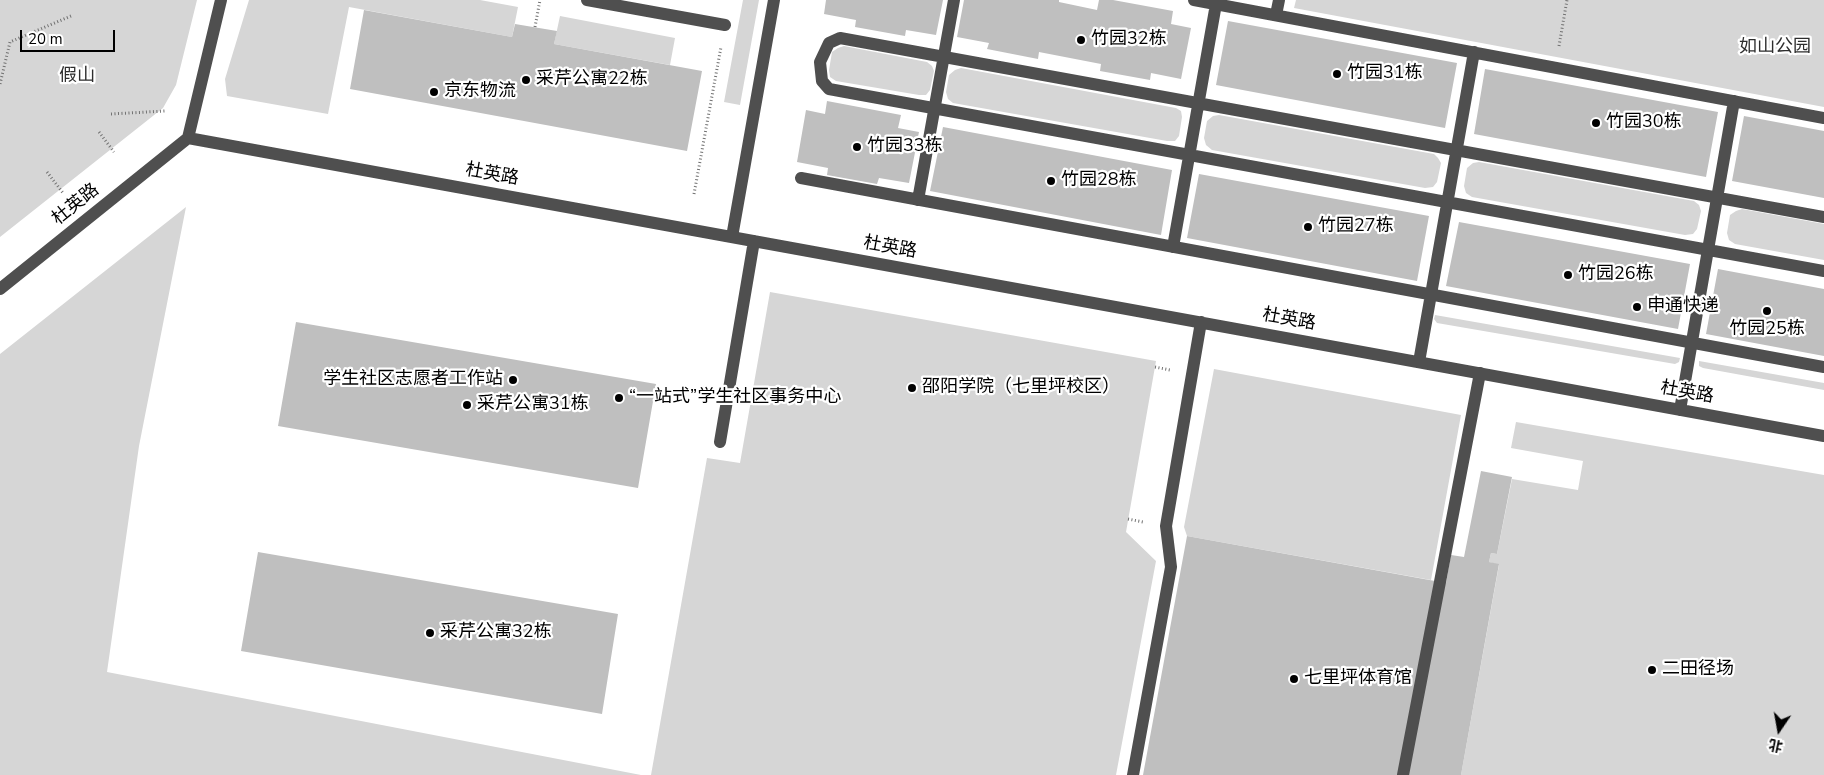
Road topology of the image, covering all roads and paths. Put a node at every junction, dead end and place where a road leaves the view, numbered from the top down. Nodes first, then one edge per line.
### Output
1 (221, 0) edge
2 (540, 0) edge
3 (587, 0) edge
4 (774, 0) edge
5 (954, 0) edge
6 (1194, 0) edge
7 (1279, 0) edge
8 (1567, 0) edge
9 (1216, 4) junction
10 (1276, 15) junction
11 (72, 16) dead end
12 (725, 25) dead end
13 (535, 27) dead end
14 (1474, 52) junction
15 (944, 57) junction
16 (1556, 68) junction
17 (717, 70) dead end
18 (0, 84) edge
19 (1734, 102) junction
20 (1199, 104) junction
21 (935, 108) junction
22 (165, 111) dead end
23 (111, 114) dead end
24 (1824, 118) edge
25 (99, 132) dead end
26 (188, 138) junction
27 (1457, 150) junction
28 (114, 152) dead end
29 (1190, 155) junction
30 (47, 172) dead end
31 (801, 178) dead end
32 (63, 193) dead end
33 (694, 194) dead end
34 (1717, 198) junction
35 (918, 200) junction
36 (1447, 202) junction
37 (1824, 217) edge
38 (732, 237) junction
39 (754, 241) junction
40 (1173, 247) junction
41 (1708, 250) junction
42 (1824, 271) edge
43 (0, 289) edge
44 (1431, 295) junction
45 (1200, 322) junction
46 (1692, 343) junction
47 (1419, 362) junction
48 (1824, 368) edge
49 (1480, 373) junction
50 (1680, 410) junction
51 (1824, 436) edge
52 (720, 442) dead end
53 (1133, 775) edge
54 (1403, 775) edge

1 - 26 street
2 - 13 path
3 - 12 street
4 - 38 street
5 - 15 street
6 - 9 street
7 - 10 street
8 - 16 path
9 - 10 street
9 - 20 street
10 - 14 street
11 - 18 path
14 - 16 street
14 - 27 street
15 - 20 street
15 - 21 street
15 - 21 street
16 - 19 street
17 - 33 path
19 - 24 street
19 - 34 street
20 - 27 street
20 - 29 street
21 - 29 street
21 - 35 street
22 - 23 path
25 - 28 path
26 - 38 street, 杜英路
26 - 43 street, 杜英路
27 - 34 street
27 - 36 street
29 - 36 street
29 - 40 street
30 - 32 path
31 - 35 street
34 - 37 street
34 - 41 street
35 - 40 street
36 - 41 street
36 - 44 street
38 - 39 street, 杜英路
39 - 45 street, 杜英路
39 - 52 street
40 - 44 street
41 - 42 street
41 - 46 street
44 - 46 street
44 - 47 street
45 - 47 street, 杜英路
45 - 53 street
46 - 48 street
46 - 50 street
47 - 49 street, 杜英路
49 - 50 street, 杜英路
49 - 54 street
50 - 51 street, 杜英路

